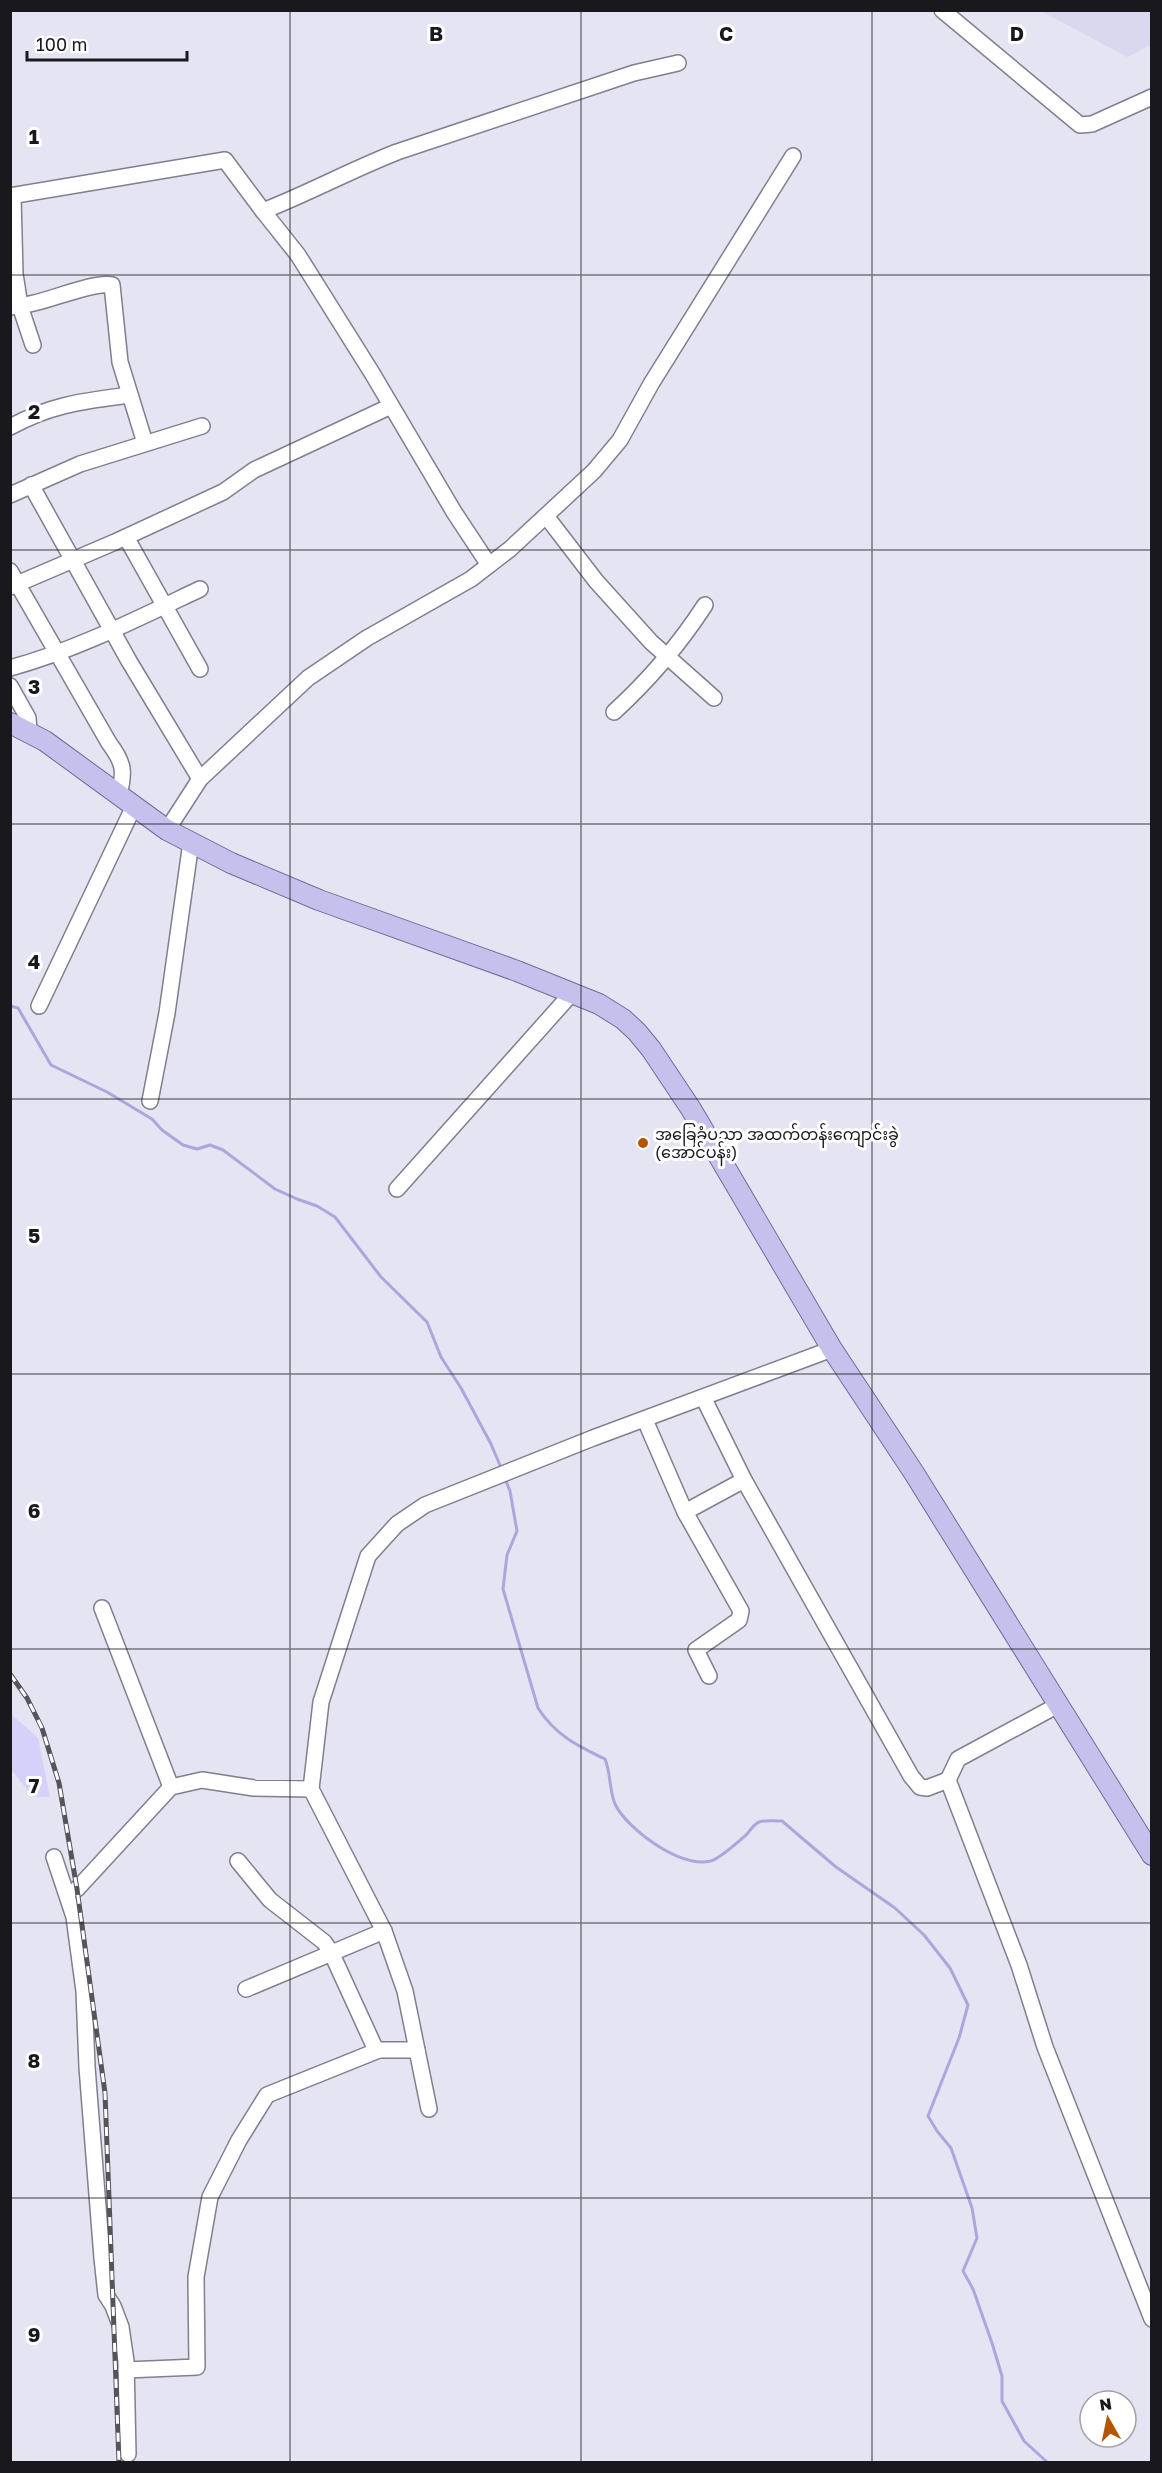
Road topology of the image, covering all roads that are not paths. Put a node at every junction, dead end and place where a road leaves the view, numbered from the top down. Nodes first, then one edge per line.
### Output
1 (942, 10) edge
2 (678, 63) dead end
3 (1152, 98) edge
4 (793, 156) dead end
5 (12, 196) edge
6 (263, 211) junction
7 (15, 306) edge
8 (33, 345) dead end
9 (130, 395) junction
10 (391, 406) junction
11 (202, 426) dead end
12 (10, 427) edge
13 (145, 443) junction
14 (31, 485) junction
15 (10, 495) edge
16 (546, 516) junction
17 (126, 537) junction
18 (71, 561) junction
19 (489, 565) junction
20 (10, 570) edge
21 (15, 585) edge
22 (200, 589) dead end
23 (705, 604) dead end
24 (165, 606) junction
25 (111, 630) junction
26 (58, 652) junction
27 (668, 657) junction
28 (10, 668) edge
29 (200, 669) dead end
30 (10, 686) edge
31 (714, 698) dead end
32 (614, 712) dead end
33 (17, 730) edge
34 (200, 779) junction
35 (127, 800) junction
36 (166, 830) junction
37 (191, 842) junction
38 (572, 993) junction
39 (39, 1006) dead end
40 (150, 1101) dead end
41 (397, 1189) dead end
42 (832, 1349) junction
43 (704, 1399) junction
44 (645, 1420) junction
45 (744, 1480) junction
46 (685, 1512) junction
47 (102, 1608) dead end
48 (709, 1676) dead end
49 (1058, 1705) junction
50 (948, 1780) junction
51 (171, 1787) junction
52 (311, 1789) junction
53 (1152, 1856) edge
54 (54, 1857) dead end
55 (238, 1861) dead end
56 (77, 1889) dead end
57 (384, 1931) junction
58 (331, 1952) junction
59 (246, 1989) dead end
60 (379, 2050) junction
61 (417, 2050) junction
62 (429, 2109) dead end
63 (1152, 2319) edge
64 (126, 2370) junction
65 (129, 2454) dead end

1 - 3 street
2 - 6 street
4 - 16 street
5 - 6 street
5 - 7 street
6 - 10 street
7 - 8 street
7 - 9 street
9 - 12 street
9 - 13 street
10 - 17 street
10 - 19 street
11 - 13 street
13 - 14 street
14 - 15 street
14 - 18 street
16 - 19 street
16 - 27 street
17 - 18 street
17 - 24 street
18 - 21 street
18 - 25 street
19 - 34 street
20 - 21 street
21 - 26 street
22 - 24 street
23 - 27 street
24 - 25 street
24 - 29 street
25 - 26 street
25 - 34 street
26 - 28 street
26 - 35 street
27 - 31 street
27 - 32 street
30 - 33 street
33 - 35 main road
34 - 36 street
35 - 36 main road
35 - 39 street
36 - 37 main road
37 - 38 main road
37 - 40 street
38 - 41 street
38 - 42 main road
42 - 43 street
42 - 49 main road
43 - 44 street
43 - 45 street
44 - 46 street
44 - 52 street
45 - 46 street
45 - 50 street
46 - 48 street
47 - 51 street
49 - 50 street
49 - 53 main road
50 - 63 street
51 - 52 street
51 - 56 street
52 - 57 street
54 - 64 street
55 - 58 street
57 - 58 street
57 - 61 street
58 - 59 street
58 - 60 street
60 - 61 street
60 - 64 street
61 - 62 street
64 - 65 street

